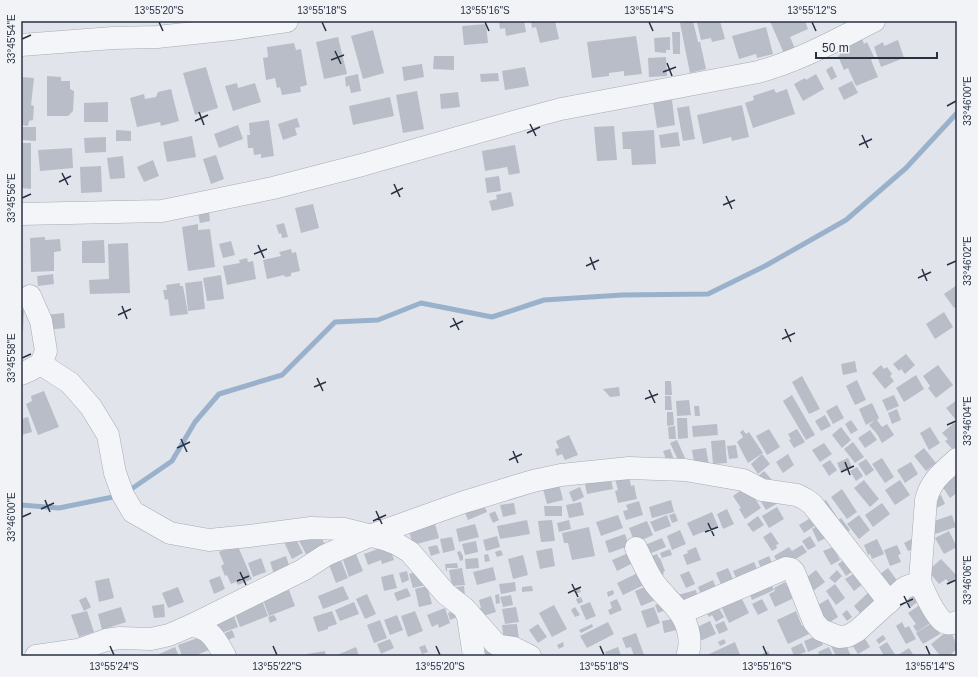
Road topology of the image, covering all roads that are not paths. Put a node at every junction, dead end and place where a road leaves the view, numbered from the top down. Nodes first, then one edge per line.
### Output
1 (287, 21) edge
2 (874, 21) edge
3 (21, 45) edge
4 (21, 214) edge
5 (30, 296) dead end
6 (41, 364) junction
7 (21, 374) edge
8 (957, 459) edge
9 (372, 536) junction
10 (636, 548) dead end
11 (922, 589) junction
12 (889, 602) junction
13 (464, 608) junction
14 (681, 613) junction
15 (957, 622) edge
16 (192, 625) junction
17 (46, 655) edge
18 (225, 656) edge
19 (474, 656) edge
20 (530, 656) edge
21 (688, 656) edge

1 - 3 street
2 - 4 street
5 - 6 street
6 - 7 street
6 - 9 street
8 - 11 street
9 - 12 street
9 - 13 street
9 - 16 street
10 - 14 street
11 - 12 street
11 - 15 street
12 - 14 street
13 - 19 street
13 - 20 street
14 - 21 street
16 - 17 street
16 - 18 street

